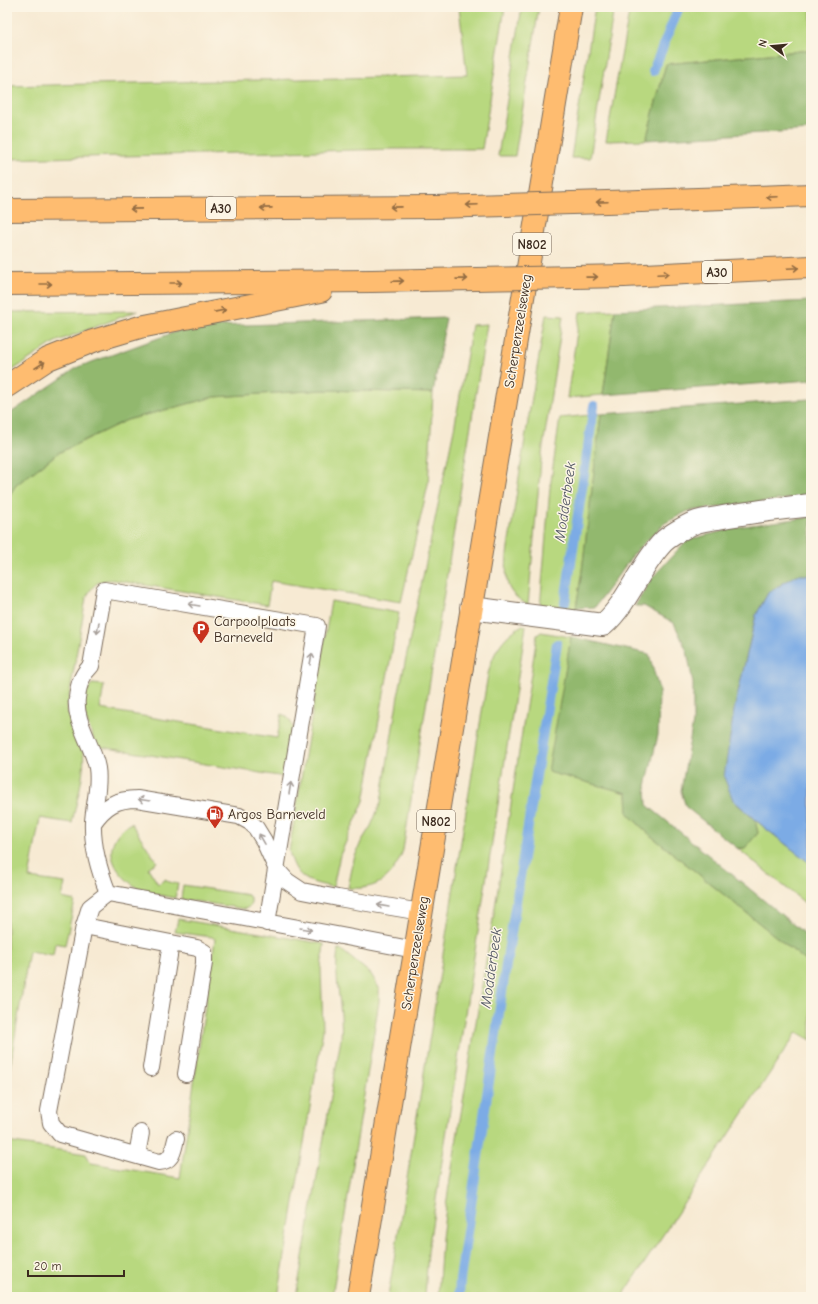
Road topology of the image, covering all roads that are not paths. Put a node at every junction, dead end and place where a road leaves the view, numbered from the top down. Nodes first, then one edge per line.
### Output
1 (571, 7) edge
2 (811, 195) edge
3 (7, 210) edge
4 (811, 267) edge
5 (372, 281) junction
6 (7, 284) edge
7 (7, 386) edge
8 (811, 505) edge
9 (471, 608) junction
10 (93, 823) junction
11 (276, 870) junction
12 (108, 893) junction
13 (422, 912) junction
14 (268, 923) junction
15 (84, 926) junction
16 (171, 943) junction
17 (415, 950) junction
18 (151, 1068) dead end
19 (186, 1074) dead end
20 (141, 1133) dead end
21 (176, 1139) dead end
22 (137, 1155) junction
23 (358, 1297) edge

1 - 9 main road, Scherpenzeelseweg / N802
2 -> 3 main road, A30, bridge
5 -> 4 main road, A30, bridge
6 -> 5 main road, A30
7 -> 5 main road, A30
8 - 9 street
9 - 13 main road, Scherpenzeelseweg / N802
11 -> 10 lane
11 -> 10 lane
10 - 12 lane
13 -> 11 lane
11 - 14 lane
12 - 14 lane
12 - 15 lane
13 - 17 main road, Scherpenzeelseweg / N802
14 -> 17 lane
15 - 16 lane
15 - 22 lane
16 - 18 lane
16 - 19 lane
17 - 23 main road, Scherpenzeelseweg / N802
20 - 22 lane
21 - 22 lane

